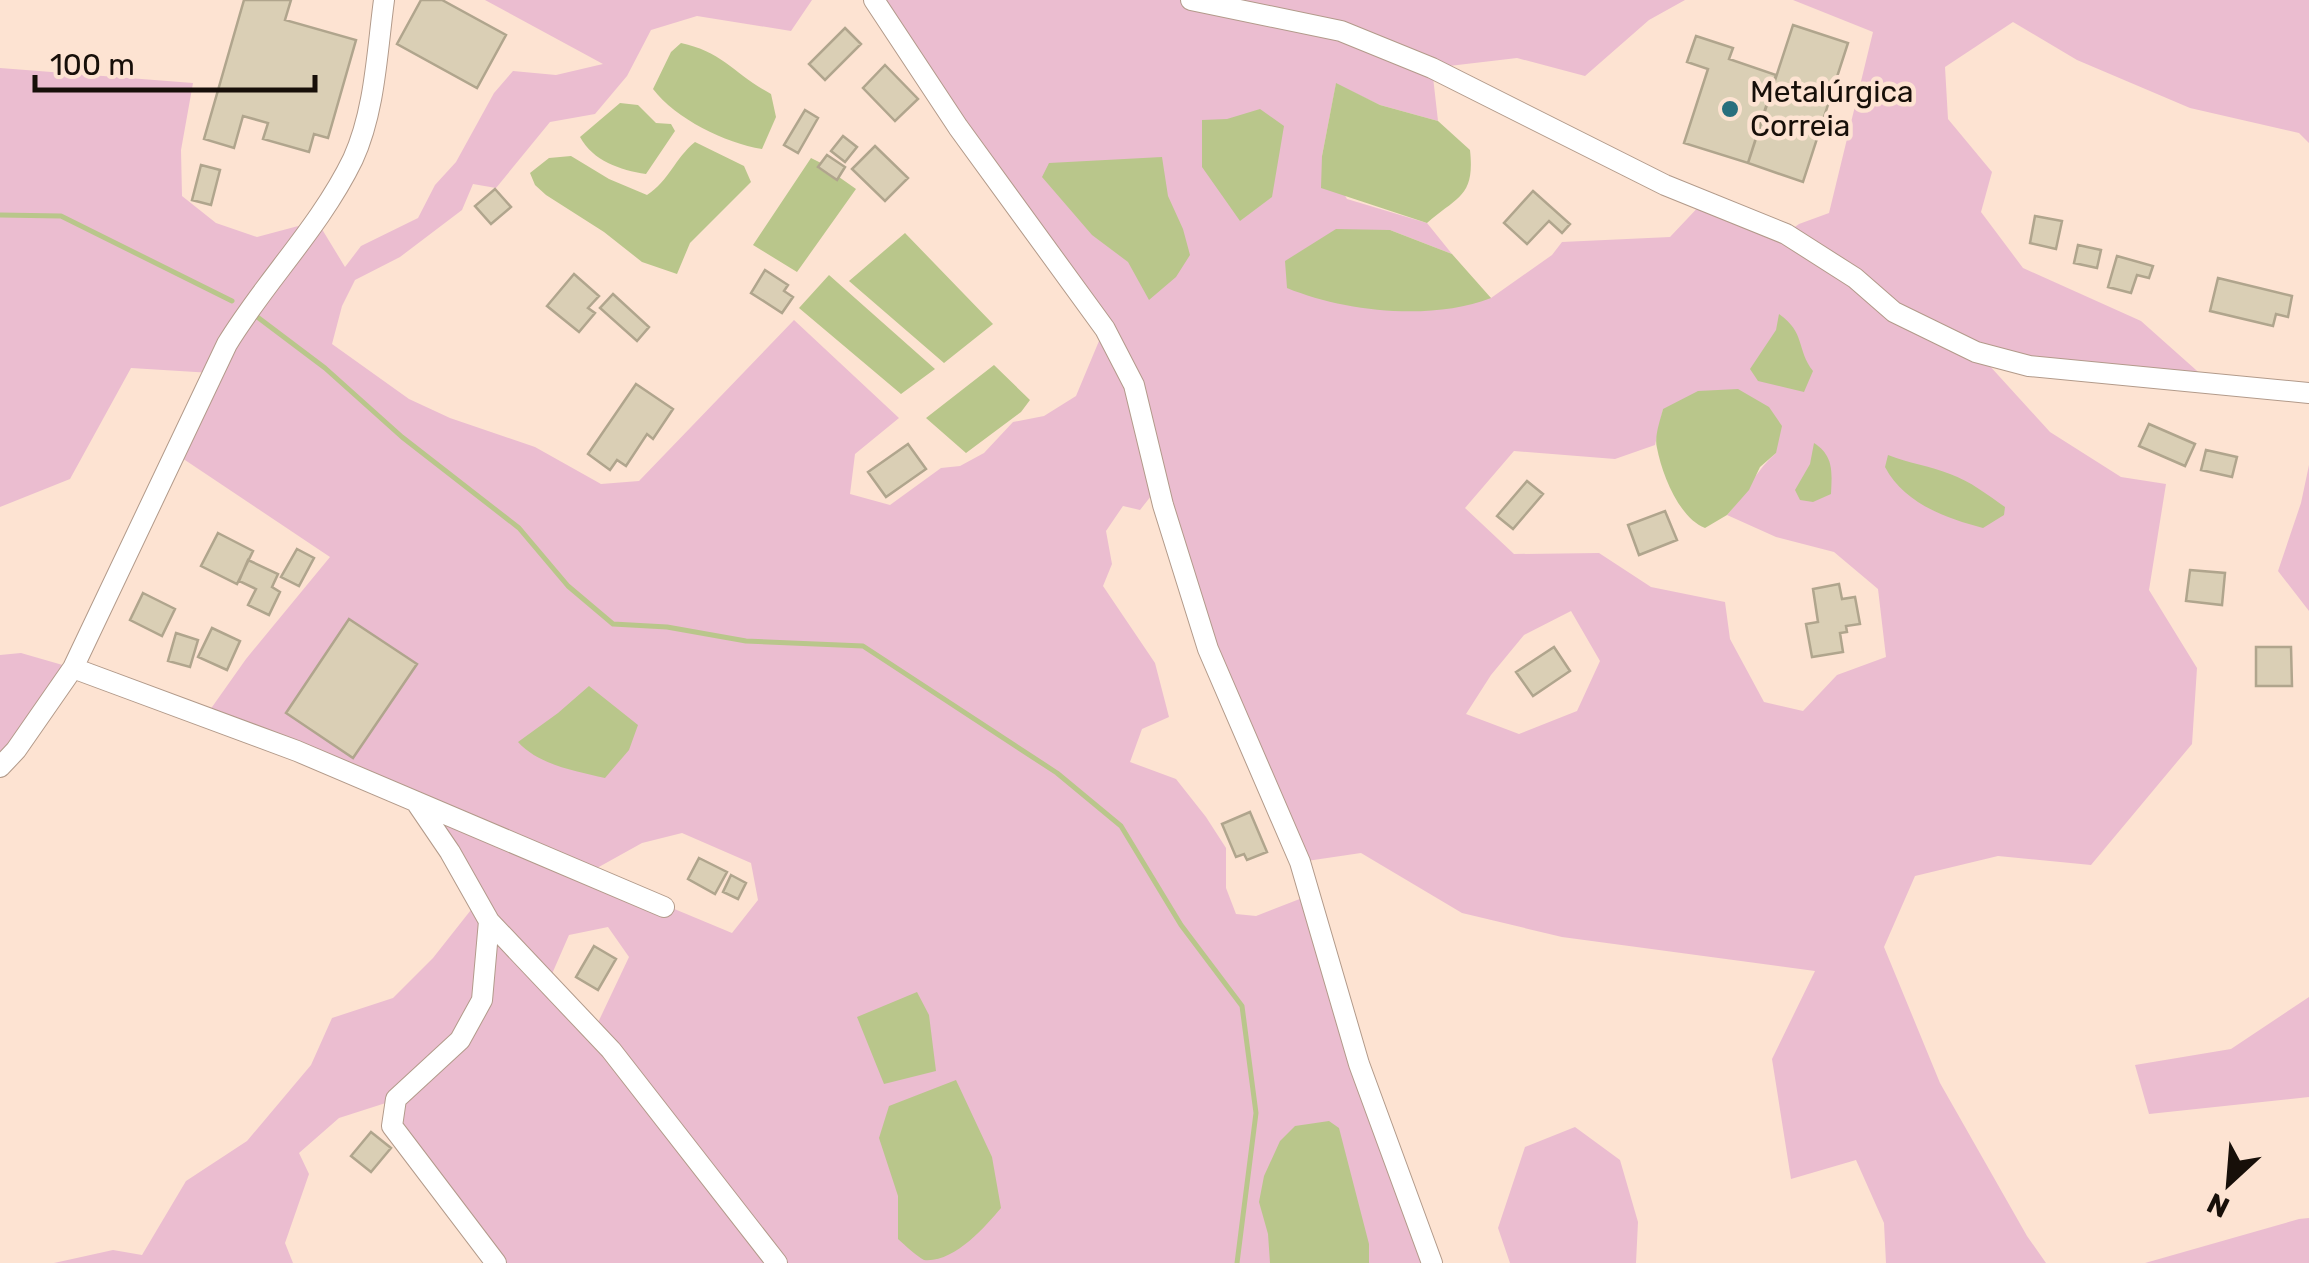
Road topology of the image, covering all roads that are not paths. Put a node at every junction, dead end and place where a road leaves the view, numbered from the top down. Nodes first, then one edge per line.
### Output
1 (384, 0) edge
2 (874, 0) edge
3 (1190, 0) edge
4 (2309, 393) edge
5 (73, 668) junction
6 (0, 766) edge
7 (415, 800) junction
8 (664, 907) dead end
9 (489, 921) junction
10 (496, 1263) edge
11 (777, 1263) edge
12 (1432, 1263) edge

1 - 5 street
2 - 12 street
3 - 4 street
5 - 6 street
5 - 7 street
7 - 8 street
7 - 9 street
9 - 10 street
9 - 11 street

